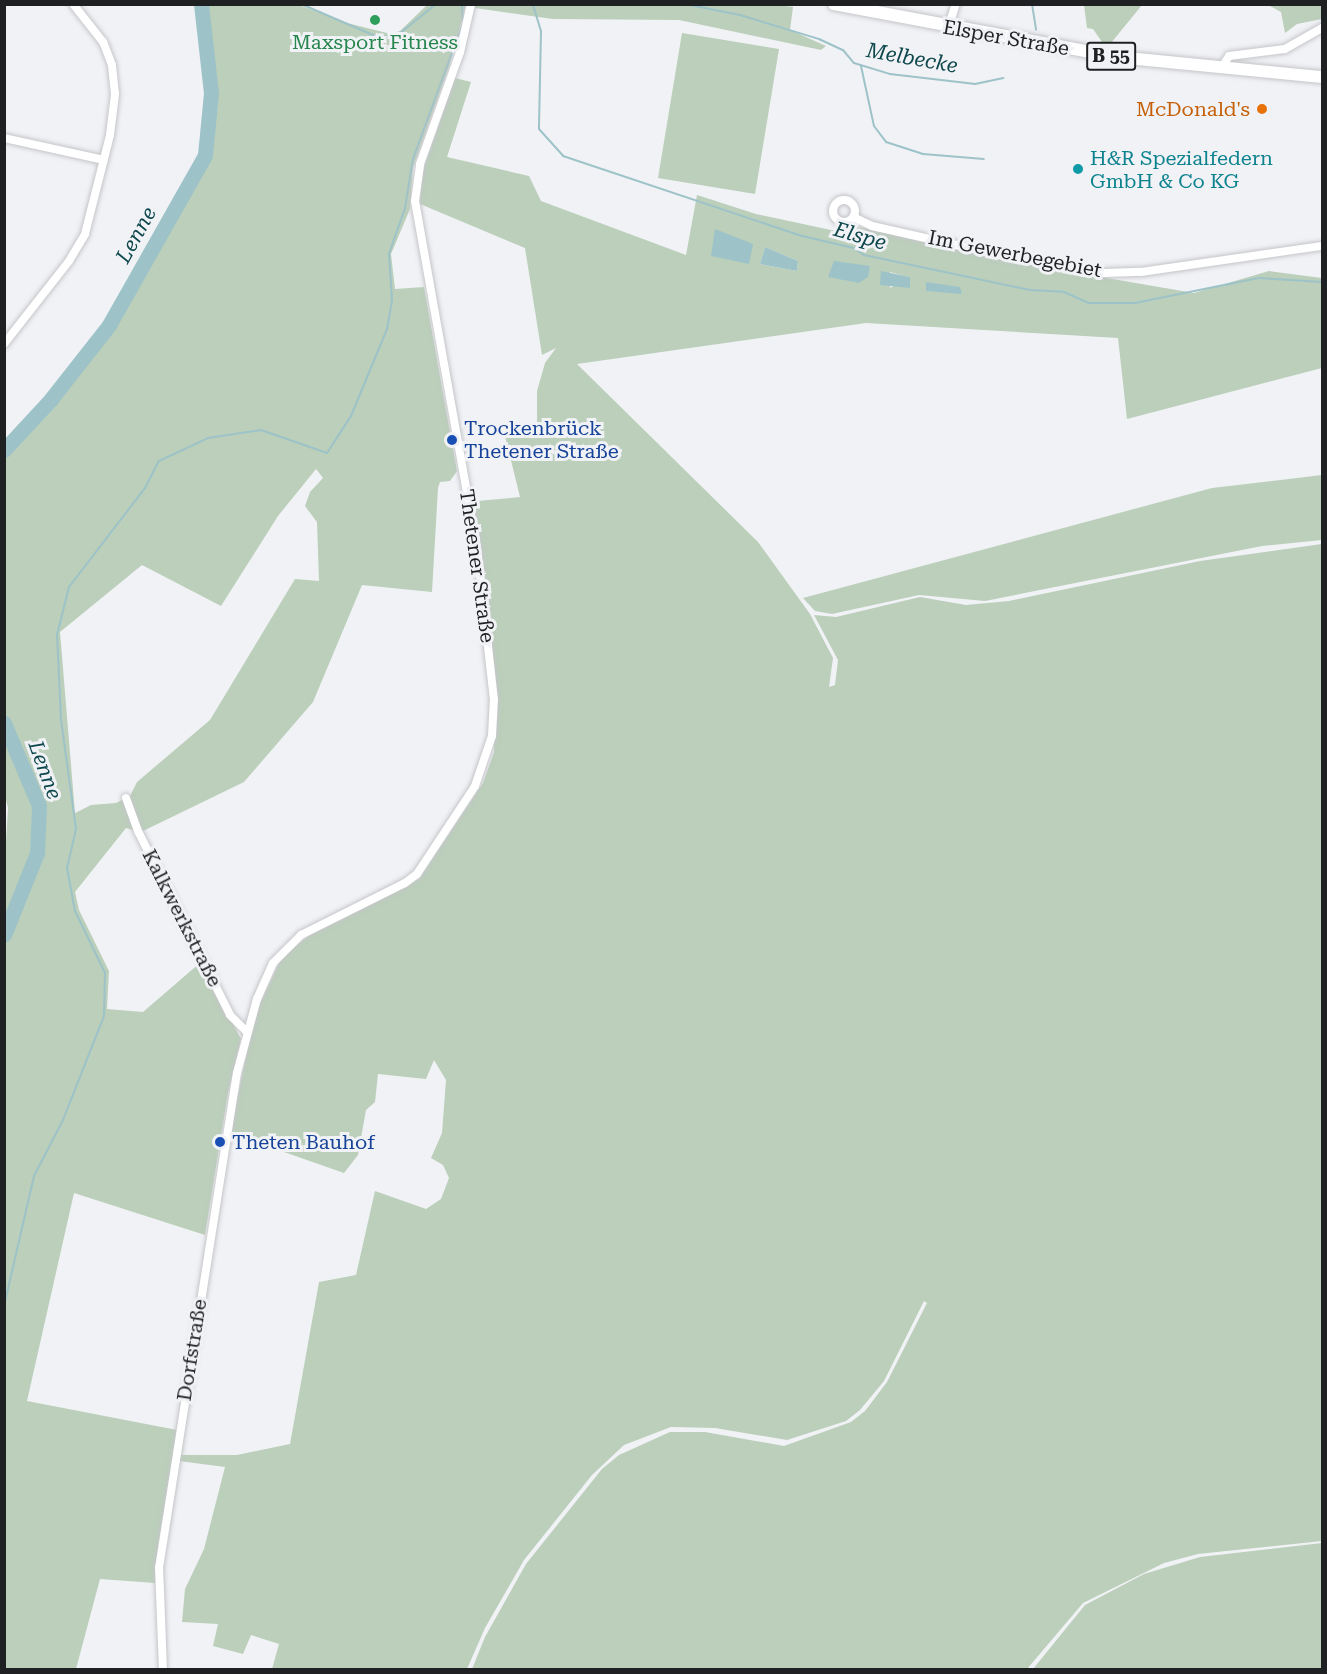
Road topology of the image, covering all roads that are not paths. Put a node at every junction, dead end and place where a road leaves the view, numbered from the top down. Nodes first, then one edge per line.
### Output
1 (73, 4) edge
2 (834, 4) edge
3 (956, 4) edge
4 (471, 7) edge
5 (948, 28) junction
6 (1323, 28) edge
7 (1221, 68) junction
8 (1323, 77) edge
9 (4, 138) edge
10 (104, 160) junction
11 (853, 217) dead end
12 (1323, 246) edge
13 (4, 344) edge
14 (126, 798) dead end
15 (247, 1032) junction
16 (163, 1670) edge

1 - 10 street
2 - 5 main road, Elsper Straße / B 55
3 - 5 street
4 - 15 street, Thetener Straße
5 - 7 main road, Elsper Straße / B 55
6 - 7 street
7 - 8 main road, Elsper Straße / B 55
9 - 10 street
10 - 13 street
11 - 12 street, Im Gewerbegebiet
14 - 15 street, Kalkwerkstraße
15 - 16 street, Dorfstraße

